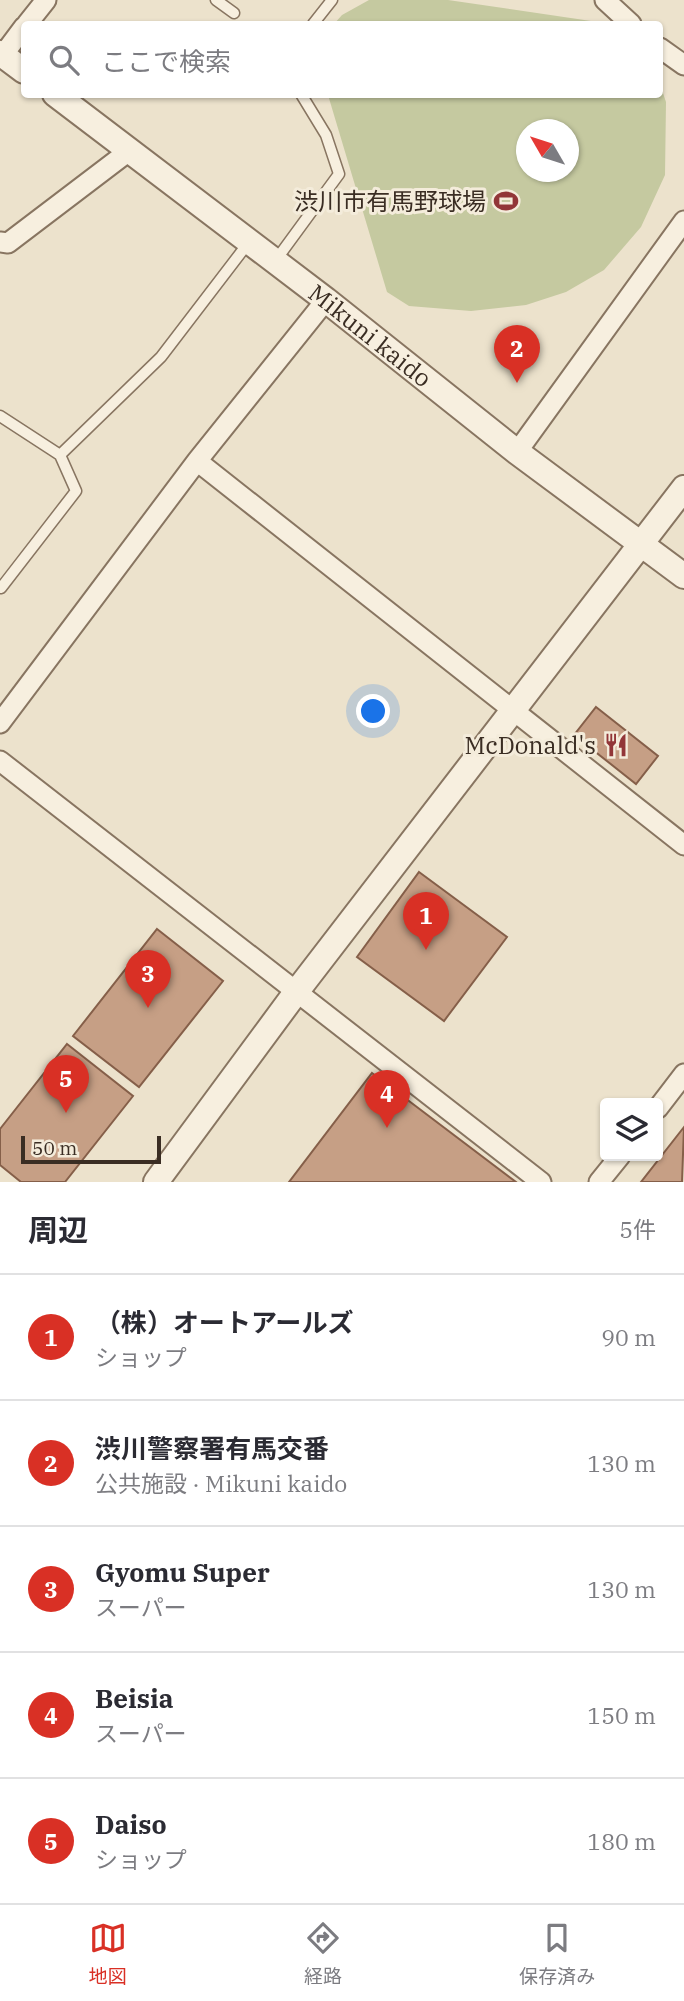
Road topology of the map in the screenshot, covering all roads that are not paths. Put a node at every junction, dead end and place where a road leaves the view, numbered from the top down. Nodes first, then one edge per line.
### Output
1 (46, 0) edge
2 (216, 0) edge
3 (332, 0) edge
4 (604, 0) edge
5 (234, 13) dead end
6 (30, 21) edge
7 (315, 21) edge
8 (628, 21) edge
9 (21, 32) edge
10 (663, 50) edge
11 (1, 54) edge
12 (684, 65) edge
13 (21, 69) edge
14 (60, 98) edge
15 (303, 98) edge
16 (129, 151) junction
17 (684, 220) edge
18 (0, 242) edge
19 (249, 242) junction
20 (275, 261) junction
21 (326, 300) junction
22 (0, 416) edge
23 (517, 452) junction
24 (60, 456) junction
25 (197, 461) junction
26 (684, 488) edge
27 (642, 544) junction
28 (684, 576) edge
29 (1, 589) edge
30 (512, 710) junction
31 (0, 723) edge
32 (0, 761) edge
33 (684, 845) edge
34 (297, 991) junction
35 (684, 1074) edge
36 (663, 1101) edge
37 (616, 1161) edge
38 (156, 1182) edge
39 (541, 1182) edge
40 (600, 1182) edge

1 - 6 street
2 - 5 lane
3 - 7 lane
4 - 8 street
9 - 11 street
10 - 12 street
11 - 13 street
14 - 16 street, Mikuni kaido
15 - 20 lane
16 - 18 street
16 - 19 street, Mikuni kaido
17 - 23 street
19 - 20 street, Mikuni kaido
19 - 24 lane
20 - 21 street, Mikuni kaido
21 - 23 street, Mikuni kaido
21 - 25 street
22 - 24 lane
23 - 27 street, Mikuni kaido
24 - 29 lane
25 - 30 street
25 - 31 street
26 - 27 street
27 - 28 street, Mikuni kaido
27 - 30 street
30 - 33 street
30 - 34 street
32 - 34 street
34 - 38 street
34 - 39 street
35 - 36 street
37 - 40 street

